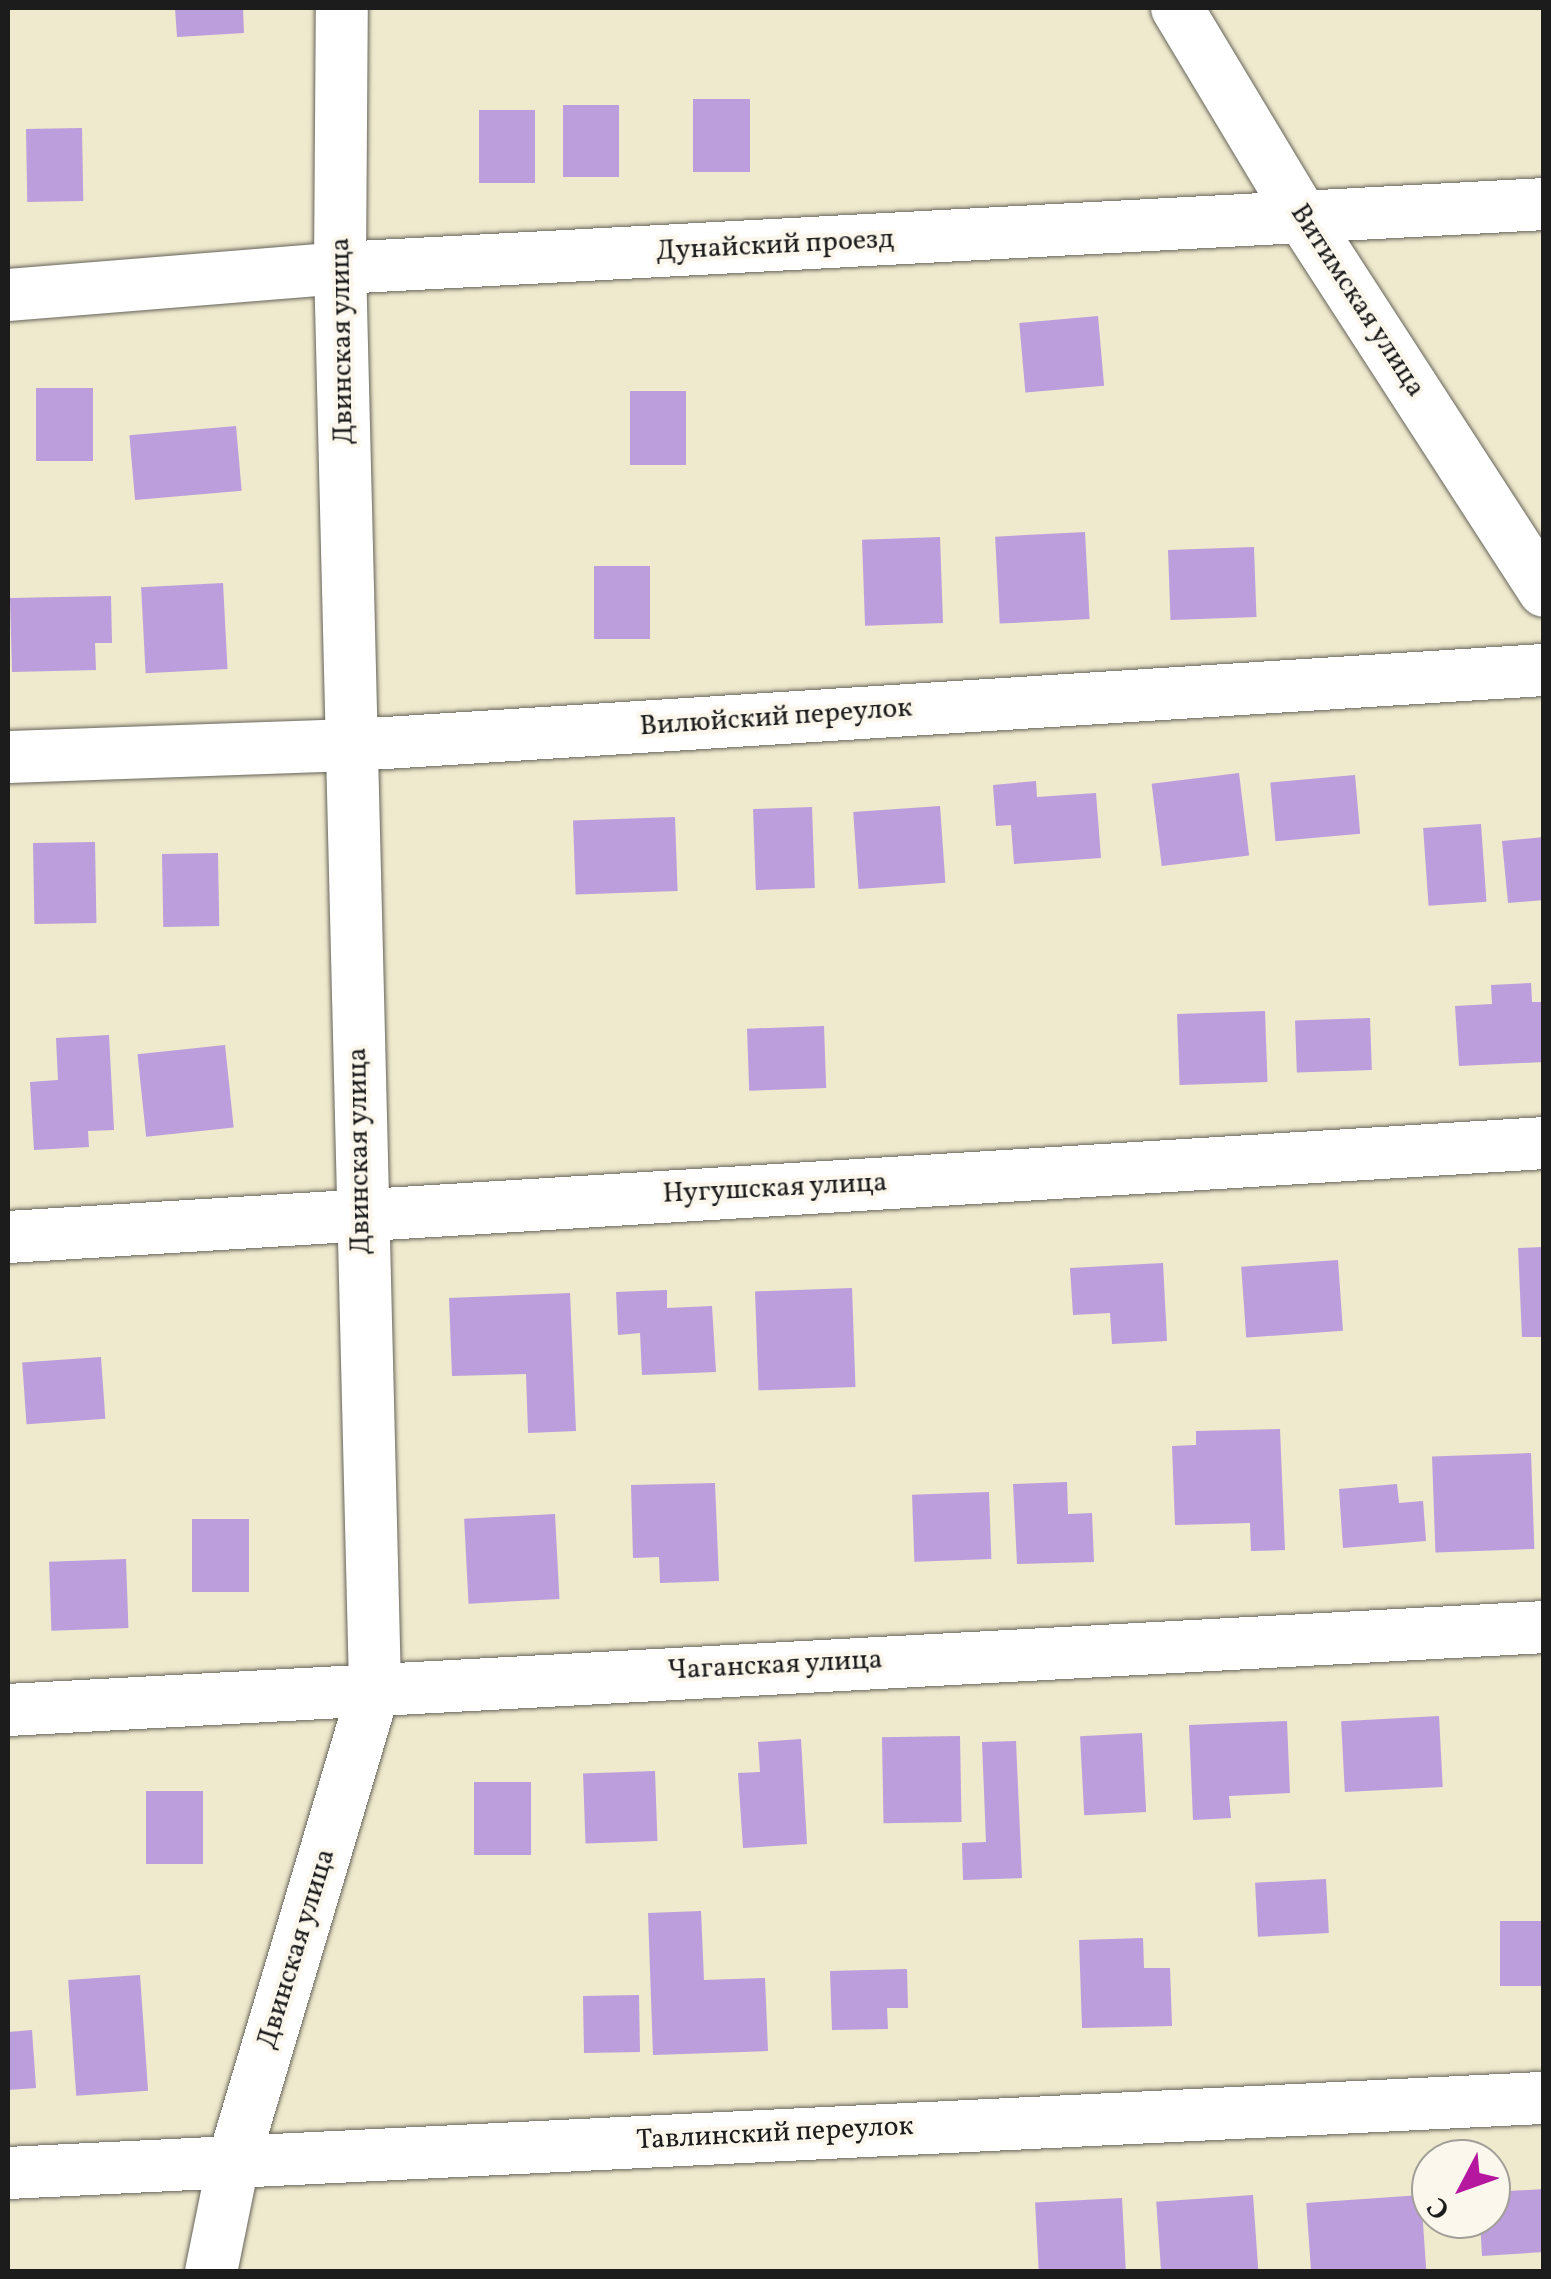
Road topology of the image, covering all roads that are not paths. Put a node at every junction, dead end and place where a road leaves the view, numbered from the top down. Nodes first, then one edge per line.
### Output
1 (342, 8) edge
2 (1177, 8) edge
3 (1544, 204) edge
4 (1303, 218) junction
5 (340, 268) junction
6 (8, 295) edge
7 (1544, 591) edge
8 (1544, 670) edge
9 (354, 744) junction
10 (8, 757) edge
11 (1544, 1142) edge
12 (360, 1214) junction
13 (8, 1237) edge
14 (1544, 1627) edge
15 (375, 1686) junction
16 (8, 1710) edge
17 (1544, 2098) edge
18 (234, 2159) junction
19 (8, 2173) edge
20 (211, 2272) edge

1 - 5 street, Двинская улица
2 - 4 street, Витимская улица
3 - 4 street, Дунайский проезд
4 - 5 street, Дунайский проезд
4 - 7 street, Витимская улица
5 - 6 street, Дунайский проезд
5 - 9 street, Двинская улица
8 - 9 street, Вилюйский переулок
9 - 10 street, Вилюйский переулок
9 - 12 street, Двинская улица
11 - 12 street, Нугушская улица
12 - 13 street, Нугушская улица
12 - 15 street, Двинская улица
14 - 15 street, Чаганская улица
15 - 16 street, Чаганская улица
15 - 18 street, Двинская улица
17 - 18 street, Тавлинский переулок
18 - 19 street, Тавлинский переулок
18 - 20 street, Двинская улица

